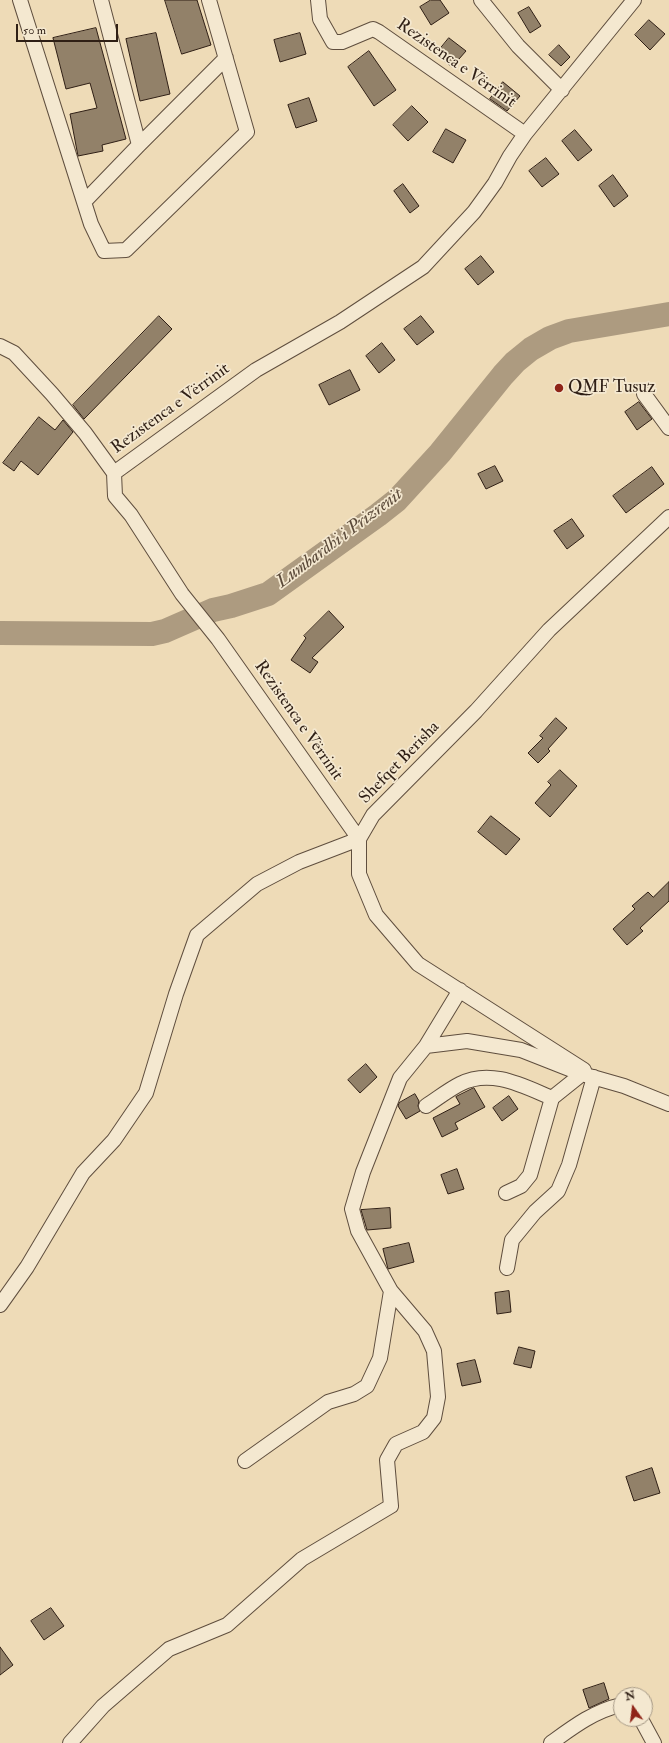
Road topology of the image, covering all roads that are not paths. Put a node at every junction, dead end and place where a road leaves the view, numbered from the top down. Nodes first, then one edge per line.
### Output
1 (20, 0) edge
2 (101, 0) edge
3 (209, 0) edge
4 (318, 0) edge
5 (481, 0) edge
6 (634, 0) edge
7 (226, 58) junction
8 (562, 90) junction
9 (525, 134) junction
10 (139, 145) junction
11 (84, 202) junction
12 (0, 346) edge
13 (644, 394) dead end
14 (669, 428) edge
15 (114, 473) junction
16 (669, 517) edge
17 (359, 839) junction
18 (460, 990) junction
19 (426, 1046) junction
20 (588, 1076) junction
21 (552, 1098) junction
22 (669, 1104) edge
23 (426, 1106) dead end
24 (506, 1193) dead end
25 (507, 1268) dead end
26 (391, 1291) junction
27 (0, 1305) edge
28 (245, 1461) dead end
29 (613, 1707) edge
30 (645, 1727) edge
31 (70, 1743) edge
32 (551, 1743) edge
33 (654, 1743) edge

1 - 11 street
2 - 10 street
3 - 7 street
4 - 9 street, Rezistenca e Vërrinit
5 - 8 street
6 - 8 street, Rezistenca e Vërrinit
7 - 10 street
7 - 11 street
8 - 9 street, Rezistenca e Vërrinit
9 - 15 street, Rezistenca e Vërrinit
10 - 11 street
12 - 15 street
13 - 14 street
15 - 17 street, Rezistenca e Vërrinit
16 - 17 street, Shefqet Berisha
17 - 18 street
17 - 27 street
18 - 19 street
18 - 20 street
19 - 20 street
19 - 26 street
20 - 21 street
20 - 22 street
20 - 25 street
21 - 23 street
21 - 24 street
26 - 28 street
26 - 31 street
29 - 32 street
30 - 33 street

